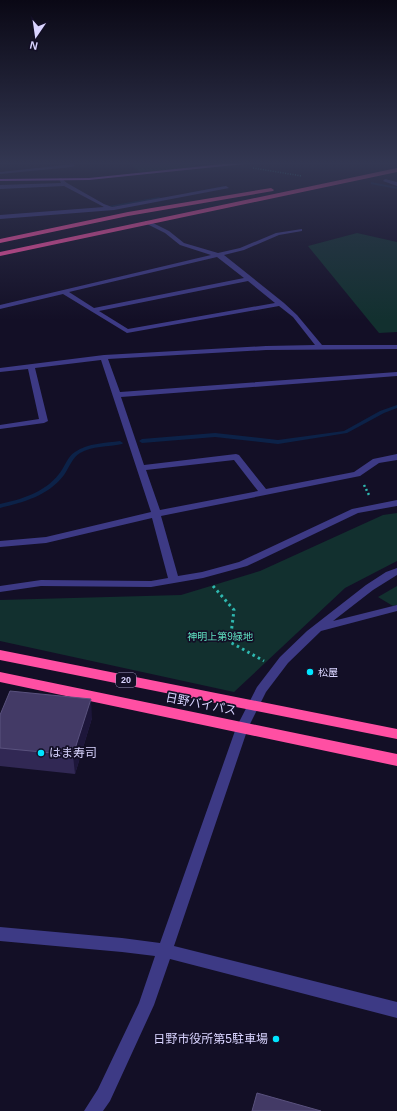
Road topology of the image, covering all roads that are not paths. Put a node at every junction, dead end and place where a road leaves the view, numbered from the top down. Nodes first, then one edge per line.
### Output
1 (15, 216) edge
2 (119, 216) edge
3 (177, 216) edge
4 (0, 217) edge
5 (147, 222) junction
6 (300, 230) dead end
7 (0, 241) edge
8 (0, 254) edge
9 (214, 255) junction
10 (249, 279) junction
11 (64, 292) junction
12 (282, 304) junction
13 (0, 307) edge
14 (93, 310) junction
15 (320, 347) junction
16 (397, 347) edge
17 (104, 356) junction
18 (32, 366) junction
19 (0, 370) edge
20 (397, 374) edge
21 (117, 394) junction
22 (0, 427) edge
23 (397, 457) edge
24 (141, 468) junction
25 (263, 492) junction
26 (397, 503) edge
27 (156, 514) junction
28 (0, 544) edge
29 (397, 571) edge
30 (174, 581) junction
31 (0, 589) edge
32 (397, 608) edge
33 (315, 630) junction
34 (0, 655) edge
35 (0, 677) edge
36 (252, 705) junction
37 (242, 728) junction
38 (397, 734) edge
39 (397, 760) edge
40 (0, 934) edge
41 (165, 951) junction
42 (397, 1010) edge
43 (93, 1111) edge

1 - 4 street
2 - 7 highway
3 - 5 highway
5 - 8 highway
5 - 9 street
6 - 9 street
9 - 10 street
9 - 11 street
10 - 12 street
10 - 14 street
11 - 13 street
11 - 14 street
12 - 14 street
12 - 15 street
15 - 16 street
15 - 17 street
17 - 18 street
17 - 21 street
18 - 19 street
18 - 22 street
20 - 21 street
21 - 24 street
23 - 25 street
24 - 25 street
24 - 27 street
25 - 27 street
26 - 30 street
27 - 28 street
27 - 30 street
29 - 33 street
30 - 31 street
32 - 33 street
33 - 36 street
34 - 36 highway, 日野バイパス / 20
35 - 37 highway, 日野バイパス / 20
36 - 37 street
36 - 38 highway, 日野バイパス / 20
37 - 39 highway, 日野バイパス / 20
37 - 41 street
40 - 41 street
41 - 42 street
41 - 43 street

